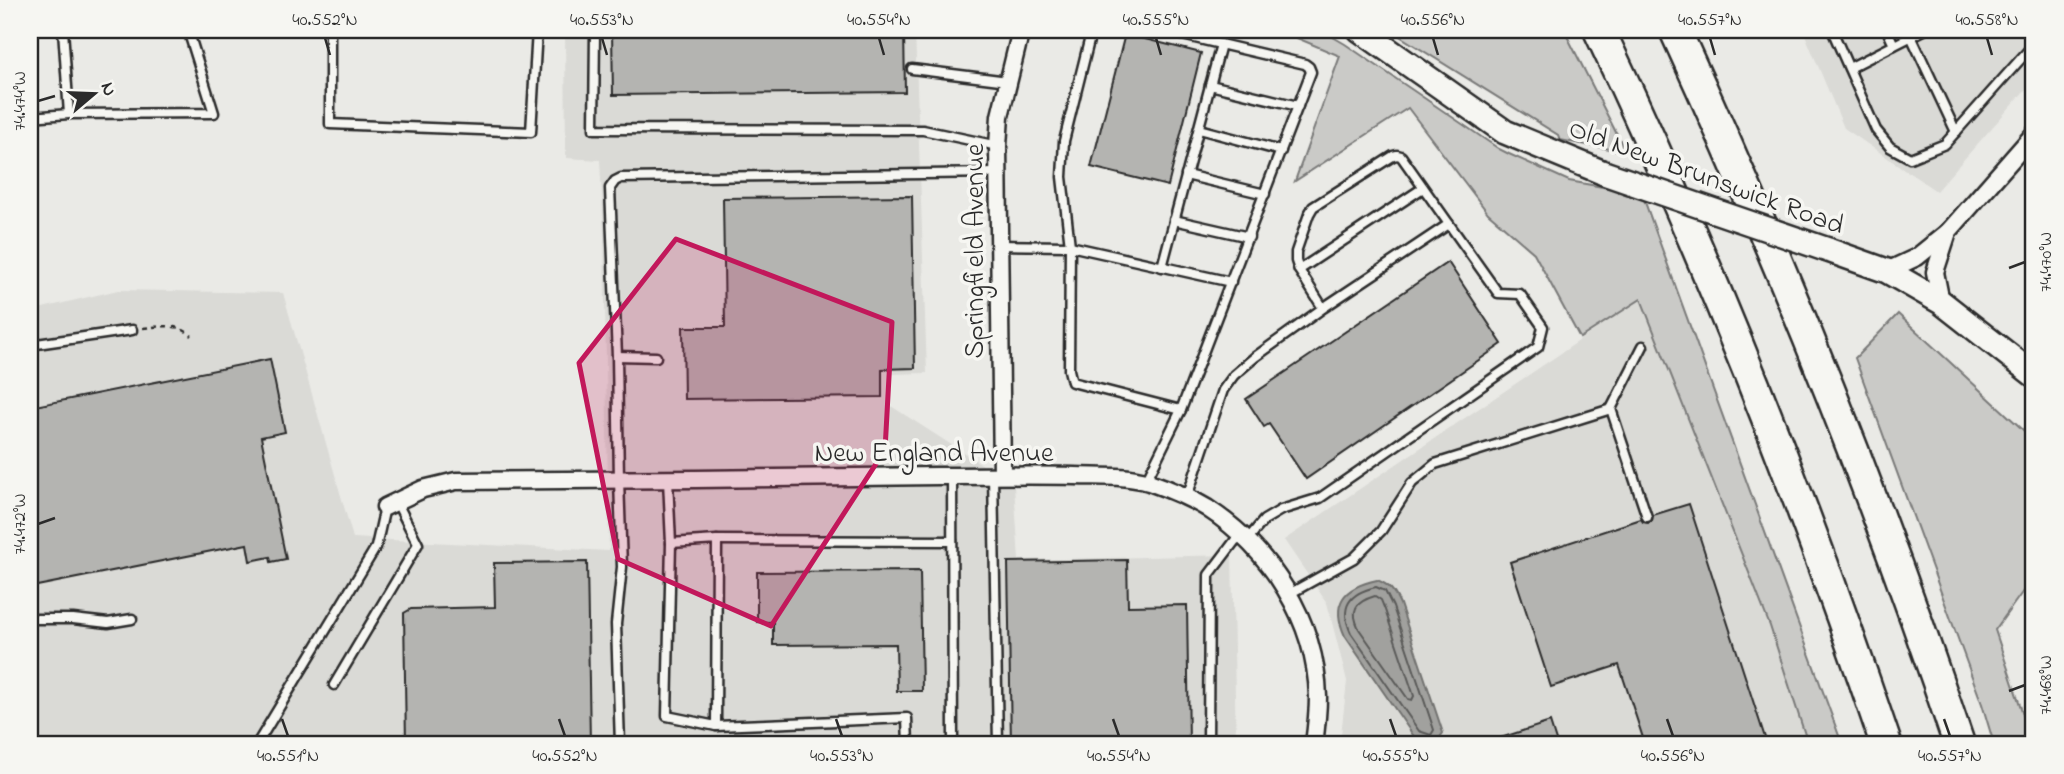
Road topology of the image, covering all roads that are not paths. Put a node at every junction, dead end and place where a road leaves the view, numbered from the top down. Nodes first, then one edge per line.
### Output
1 (63, 30) edge
2 (188, 30) edge
3 (330, 30) edge
4 (537, 30) edge
5 (595, 30) edge
6 (1021, 30) edge
7 (1093, 30) edge
8 (1161, 30) edge
9 (1360, 30) edge
10 (1599, 30) edge
11 (1675, 30) edge
12 (1832, 30) edge
13 (1887, 30) edge
14 (1924, 30) edge
15 (1911, 36) junction
16 (1221, 44) junction
17 (2034, 44) edge
18 (1894, 45) junction
19 (1849, 68) junction
20 (912, 69) dead end
21 (1008, 81) junction
22 (1210, 85) junction
23 (1298, 106) junction
24 (69, 114) junction
25 (30, 117) edge
26 (1199, 129) junction
27 (1956, 132) junction
28 (2034, 134) edge
29 (998, 146) junction
30 (1281, 151) junction
31 (998, 173) junction
32 (1186, 175) junction
33 (1423, 188) junction
34 (1265, 194) junction
35 (1174, 220) junction
36 (1449, 224) junction
37 (1948, 232) junction
38 (1249, 237) junction
39 (999, 245) junction
40 (1070, 246) junction
41 (1162, 267) junction
42 (1299, 270) junction
43 (1887, 271) junction
44 (1231, 282) junction
45 (1941, 302) junction
46 (1323, 308) junction
47 (132, 330) road end
48 (30, 345) edge
49 (1643, 346) dead end
50 (617, 356) junction
51 (656, 357) dead end
52 (2034, 375) edge
53 (1611, 409) junction
54 (1181, 410) junction
55 (998, 475) junction
56 (952, 476) junction
57 (619, 480) junction
58 (668, 480) junction
59 (1146, 481) junction
60 (1186, 497) junction
61 (391, 504) junction
62 (1647, 517) dead end
63 (1243, 537) junction
64 (717, 540) junction
65 (952, 541) junction
66 (671, 543) junction
67 (1289, 594) junction
68 (30, 619) edge
69 (131, 619) dead end
70 (334, 685) dead end
71 (716, 726) junction
72 (257, 744) edge
73 (620, 744) edge
74 (908, 744) edge
75 (953, 744) edge
76 (998, 744) edge
77 (1208, 744) edge
78 (1314, 744) edge
79 (1886, 744) edge
80 (1959, 744) edge

1 - 24 lane
2 - 24 lane
3 - 4 lane
5 - 29 lane
6 - 21 street, Springfield Avenue
7 - 40 lane
8 - 16 lane
9 - 43 main road, Old New Brunswick Road, bridge
10 - 79 highway
11 - 80 highway
12 - 19 lane
13 - 18 lane
14 - 15 lane
15 - 18 lane
15 - 27 lane
16 - 22 lane
16 - 23 lane
17 - 27 lane
18 - 19 lane
19 - 27 lane
20 - 21 lane
21 - 29 street, Springfield Avenue
22 - 23 lane
22 - 26 lane
23 - 30 lane
24 - 25 lane
26 - 30 lane
26 - 32 lane
28 - 37 street
29 - 31 street, Springfield Avenue
30 - 34 lane
31 - 39 street, Springfield Avenue
31 - 50 lane
32 - 34 lane
32 - 35 lane
33 - 36 lane
33 - 42 lane
33 - 42 lane
34 - 38 lane
35 - 38 lane
35 - 41 lane
36 - 46 lane
36 - 63 lane
37 - 43 street
37 - 45 street
38 - 44 lane
39 - 40 lane
39 - 55 street, Springfield Avenue
40 - 41 lane
40 - 54 lane
41 - 44 lane
42 - 46 lane
43 - 45 main road, Old New Brunswick Road
44 - 54 lane
45 - 52 main road, Old New Brunswick Road
46 - 60 lane
47 - 48 lane
49 - 53 lane
50 - 51 lane
50 - 57 lane
53 - 62 lane
53 - 67 lane
54 - 59 lane
55 - 56 street, New England Avenue
55 - 59 street, New England Avenue
55 - 76 lane
56 - 58 street, New England Avenue
56 - 65 lane
57 - 58 street, New England Avenue
57 - 61 street, New England Avenue
57 - 73 lane
58 - 66 lane
59 - 60 street, New England Avenue
60 - 63 street, New England Avenue
61 - 70 lane
61 - 72 lane
63 - 67 street, New England Avenue
63 - 77 lane
64 - 65 lane
64 - 66 lane
64 - 71 lane
65 - 75 lane
66 - 71 lane
67 - 78 street, New England Avenue
68 - 69 lane
71 - 74 lane

